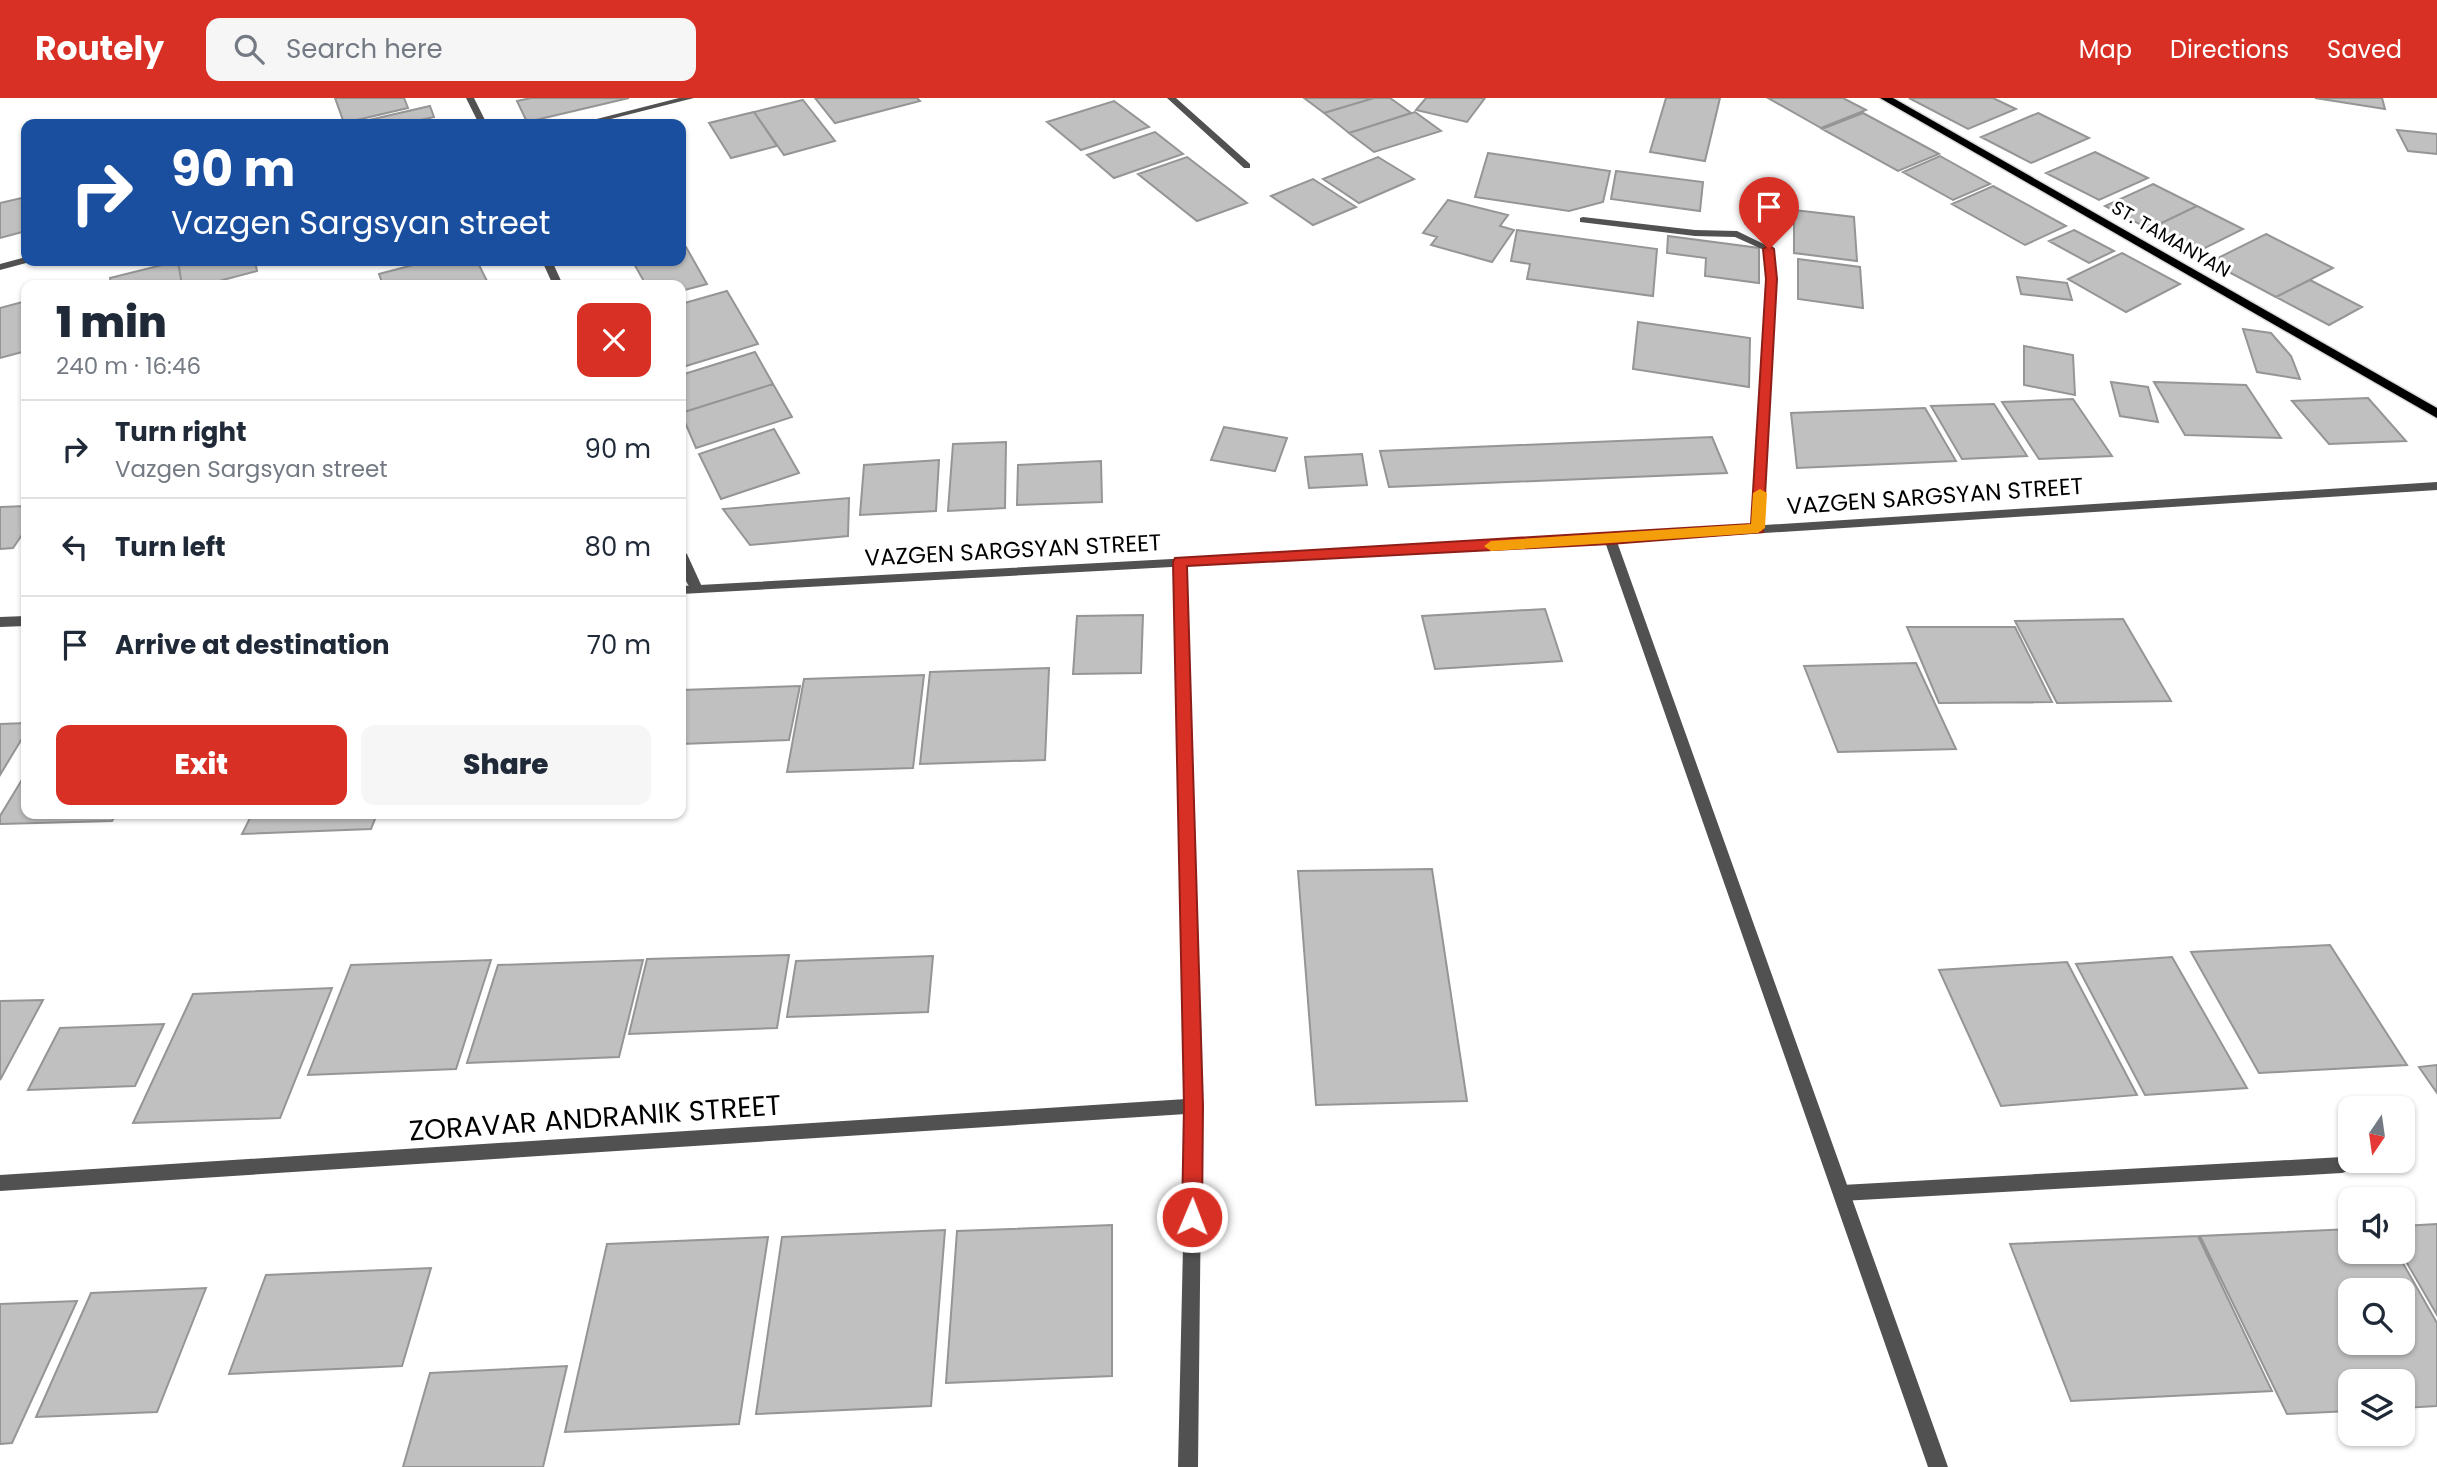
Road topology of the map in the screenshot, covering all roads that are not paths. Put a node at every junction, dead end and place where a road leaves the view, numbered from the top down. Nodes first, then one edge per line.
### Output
1 (470, 98) edge
2 (690, 98) edge
3 (1171, 98) edge
4 (1885, 98) edge
5 (480, 119) edge
6 (602, 119) edge
7 (1247, 166) dead end
8 (1583, 220) dead end
9 (21, 261) edge
10 (0, 267) edge
11 (2437, 414) edge
12 (2437, 486) edge
13 (1758, 528) junction
14 (1610, 540) junction
15 (1180, 562) junction
16 (686, 565) edge
17 (697, 589) junction
18 (686, 590) edge
19 (21, 621) edge
20 (0, 622) edge
21 (1194, 1106) junction
22 (2338, 1165) edge
23 (0, 1183) edge
24 (1842, 1193) junction
25 (1188, 1467) edge
26 (1938, 1467) edge

1 - 5 street
2 - 6 street
3 - 7 street
4 - 11 main road, ST. TAMANYAN
8 - 13 street
9 - 10 street
12 - 13 street, VAZGEN SARGSYAN STREET
13 - 14 street, VAZGEN SARGSYAN STREET
14 - 15 street, VAZGEN SARGSYAN STREET
14 - 24 street
15 - 17 street, VAZGEN SARGSYAN STREET
15 - 21 street
16 - 17 street
17 - 18 street, VAZGEN SARGSYAN STREET
19 - 20 street
21 - 23 street, ZORAVAR ANDRANIK STREET
21 - 25 street
22 - 24 street
24 - 26 street

